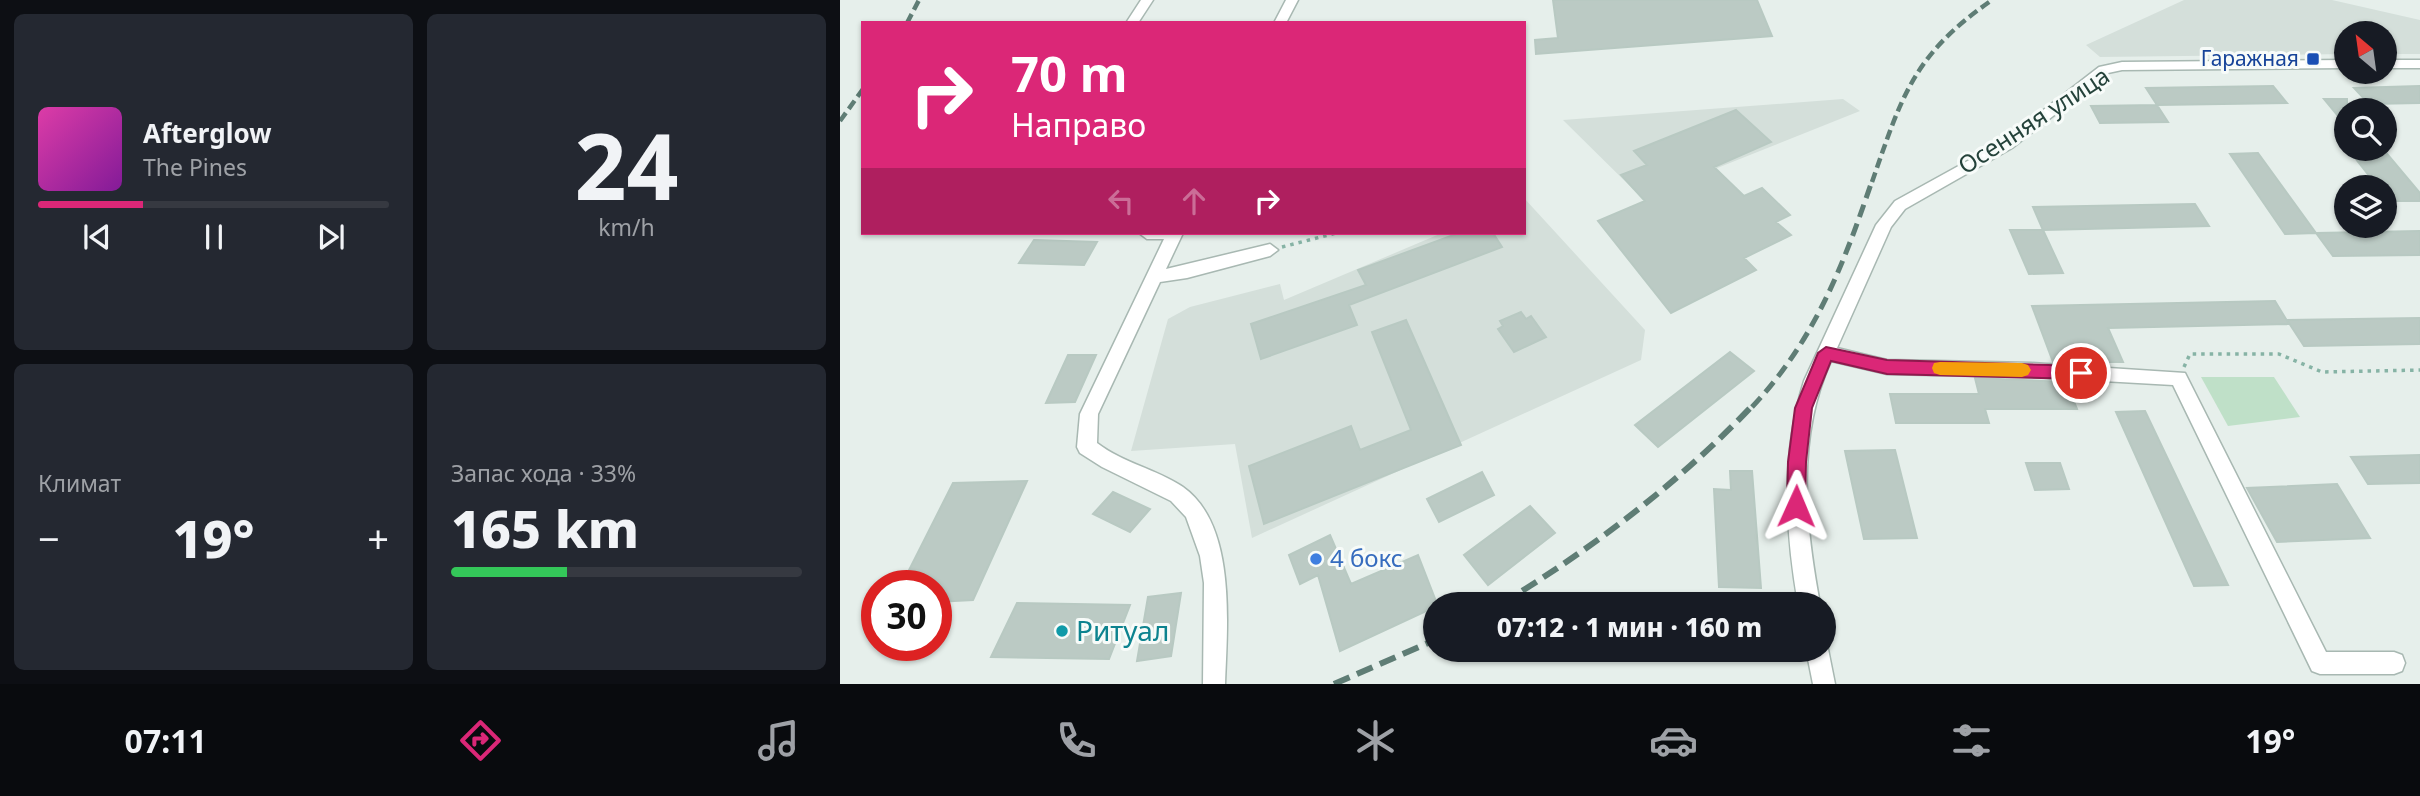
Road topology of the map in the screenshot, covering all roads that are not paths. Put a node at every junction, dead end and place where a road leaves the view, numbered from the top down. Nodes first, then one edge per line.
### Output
1 (1147, 0) edge
2 (1292, 0) edge
3 (1133, 21) edge
4 (1281, 21) edge
5 (2334, 64) edge
6 (2398, 64) edge
7 (2420, 64) edge
8 (1174, 235) edge
9 (1270, 250) road end
10 (1155, 276) junction
11 (1826, 353) junction
12 (1807, 592) edge
13 (1820, 662) edge
14 (2394, 663) dead end
15 (1214, 684) edge
16 (1824, 684) edge

1 - 3 street
2 - 4 street
5 - 11 street, Осенняя улица
6 - 7 street
8 - 10 street
9 - 10 street
10 - 15 street
11 - 12 street, Осенняя улица
11 - 14 street
13 - 16 street

